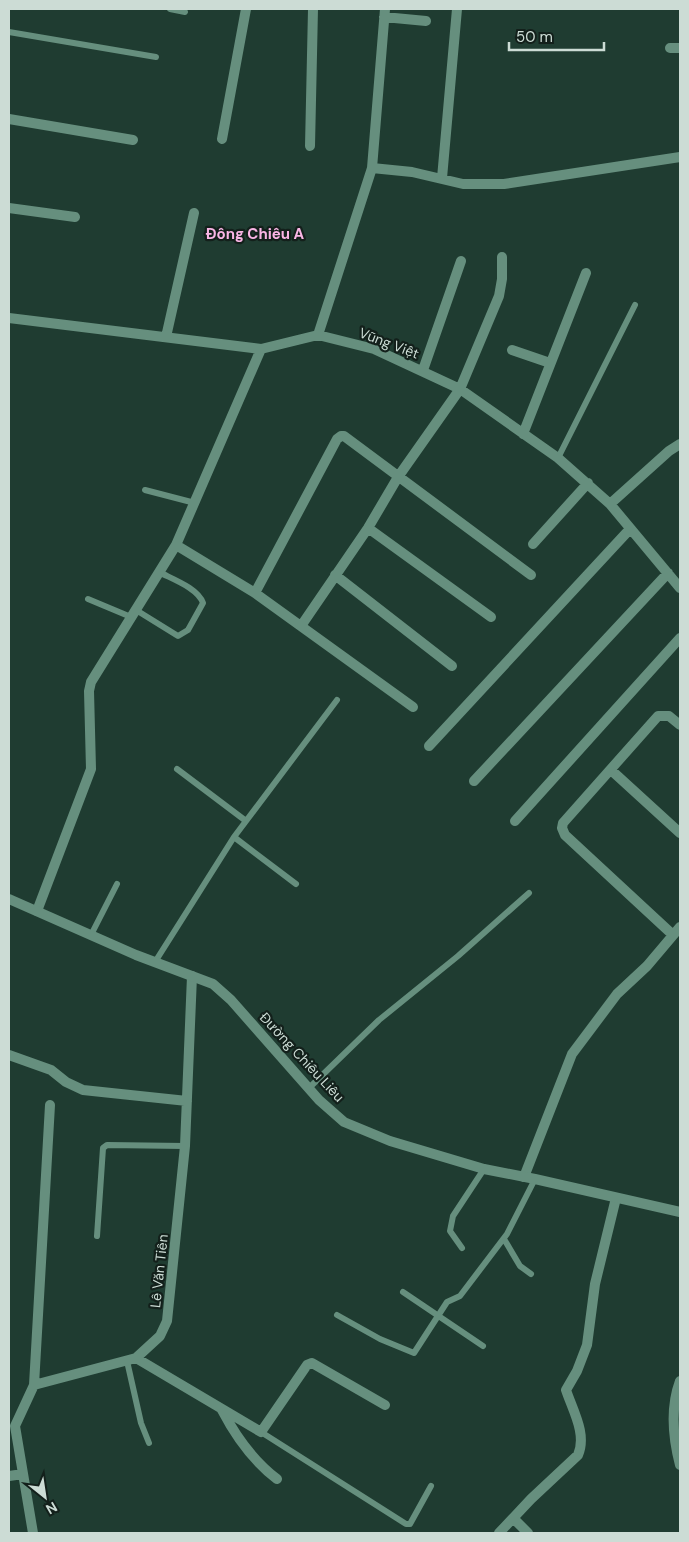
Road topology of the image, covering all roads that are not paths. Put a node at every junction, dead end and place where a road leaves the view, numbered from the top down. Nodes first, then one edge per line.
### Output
1 (170, 9) edge
2 (246, 9) edge
3 (313, 9) edge
4 (457, 9) edge
5 (185, 12) dead end
6 (385, 13) edge
7 (426, 21) dead end
8 (9, 32) edge
9 (156, 57) dead end
10 (9, 119) edge
11 (222, 139) dead end
12 (133, 140) dead end
13 (310, 146) dead end
14 (680, 157) edge
15 (372, 168) junction
16 (442, 178) junction
17 (9, 208) edge
18 (194, 213) dead end
19 (75, 217) dead end
20 (502, 257) dead end
21 (462, 261) dead end
22 (586, 273) dead end
23 (635, 305) dead end
24 (9, 318) edge
25 (318, 336) junction
26 (166, 338) junction
27 (261, 349) junction
28 (512, 350) dead end
29 (550, 364) junction
30 (422, 370) junction
31 (460, 389) junction
32 (523, 434) junction
33 (680, 444) edge
34 (558, 458) junction
35 (398, 477) junction
36 (588, 483) junction
37 (145, 490) dead end
38 (195, 504) junction
39 (610, 504) junction
40 (368, 528) junction
41 (630, 529) junction
42 (533, 544) dead end
43 (176, 545) junction
44 (159, 572) junction
45 (668, 573) junction
46 (335, 575) junction
47 (531, 575) dead end
48 (680, 588) edge
49 (255, 593) junction
50 (88, 599) dead end
51 (134, 614) junction
52 (491, 617) dead end
53 (301, 626) junction
54 (680, 638) edge
55 (452, 666) dead end
56 (337, 700) dead end
57 (413, 707) dead end
58 (680, 726) edge
59 (429, 746) dead end
60 (177, 769) dead end
61 (611, 770) junction
62 (474, 781) dead end
63 (246, 821) junction
64 (515, 821) dead end
65 (680, 833) edge
66 (234, 837) junction
67 (117, 884) dead end
68 (296, 884) dead end
69 (529, 892) dead end
70 (9, 899) edge
71 (37, 911) junction
72 (677, 931) edge
73 (91, 935) junction
74 (155, 962) junction
75 (192, 976) junction
76 (9, 1055) edge
77 (309, 1088) junction
78 (187, 1101) junction
79 (50, 1105) dead end
80 (185, 1146) junction
81 (484, 1169) junction
82 (524, 1178) junction
83 (536, 1179) junction
84 (616, 1198) junction
85 (680, 1212) edge
86 (98, 1236) dead end
87 (504, 1239) junction
88 (462, 1248) dead end
89 (531, 1274) dead end
90 (403, 1292) dead end
91 (337, 1315) dead end
92 (438, 1315) junction
93 (483, 1346) dead end
94 (132, 1360) junction
95 (680, 1381) edge
96 (34, 1385) junction
97 (385, 1405) dead end
98 (222, 1409) junction
99 (12, 1426) edge
100 (260, 1432) junction
101 (148, 1443) dead end
102 (680, 1465) edge
103 (23, 1474) junction
104 (9, 1476) edge
105 (277, 1478) dead end
106 (431, 1486) dead end
107 (513, 1518) junction
108 (33, 1533) edge
109 (500, 1533) edge
110 (528, 1533) edge

1 - 5 lane
2 - 11 street
3 - 13 street
4 - 16 street
6 - 7 street
6 - 15 street
8 - 9 lane
10 - 12 street
14 - 16 street
15 - 16 street
15 - 25 street
17 - 19 street
18 - 26 street
20 - 31 street
21 - 30 street
22 - 29 street
23 - 34 lane
24 - 26 street, Vũng Việt
25 - 27 street, Vũng Việt
25 - 30 street, Vũng Việt
26 - 27 street, Vũng Việt
27 - 38 street
28 - 29 street
29 - 32 street
30 - 31 street, Vũng Việt
31 - 32 street, Vũng Việt
31 - 35 street
32 - 34 street, Vũng Việt
33 - 39 street
34 - 36 street, Vũng Việt
35 - 40 street
35 - 47 street
35 - 49 street
36 - 39 street, Vũng Việt
36 - 42 street
37 - 38 lane
38 - 43 street
39 - 41 street, Vũng Việt
40 - 46 street
40 - 52 street
41 - 45 street, Vũng Việt
41 - 59 street
43 - 44 street
43 - 49 street
44 - 51 street
44 - 51 lane
45 - 48 street, Vũng Việt
45 - 62 street
46 - 53 street
46 - 55 street
49 - 53 street
50 - 51 lane
51 - 71 street
53 - 57 street
54 - 64 street
56 - 63 lane
58 - 61 street
60 - 63 lane
61 - 65 street
61 - 72 street
63 - 66 lane
66 - 68 lane
66 - 74 lane
67 - 73 lane
69 - 77 lane
70 - 71 street, Đường Chiêu Liêu
71 - 73 street, Đường Chiêu Liêu
72 - 82 street
73 - 74 street, Đường Chiêu Liêu
74 - 75 street, Đường Chiêu Liêu
75 - 77 street, Đường Chiêu Liêu
75 - 78 street, Lê Văn Tiên
76 - 78 street
77 - 81 street, Đường Chiêu Liêu
78 - 80 street, Lê Văn Tiên
79 - 96 street
80 - 86 lane
80 - 94 street, Lê Văn Tiên
81 - 82 street, Đường Chiêu Liêu
81 - 88 lane
82 - 83 street, Đường Chiêu Liêu
83 - 84 street, Đường Chiêu Liêu
83 - 87 lane
84 - 85 street, Đường Chiêu Liêu
84 - 107 street
87 - 89 lane
87 - 92 lane
90 - 92 lane
91 - 92 lane
92 - 93 lane
94 - 96 street, Lê Văn Tiên
94 - 98 street
94 - 101 lane
95 - 102 street
96 - 99 street
97 - 100 street
98 - 100 street
98 - 105 street
99 - 103 street
100 - 106 lane
103 - 104 street
103 - 108 street
107 - 109 street
107 - 110 street

